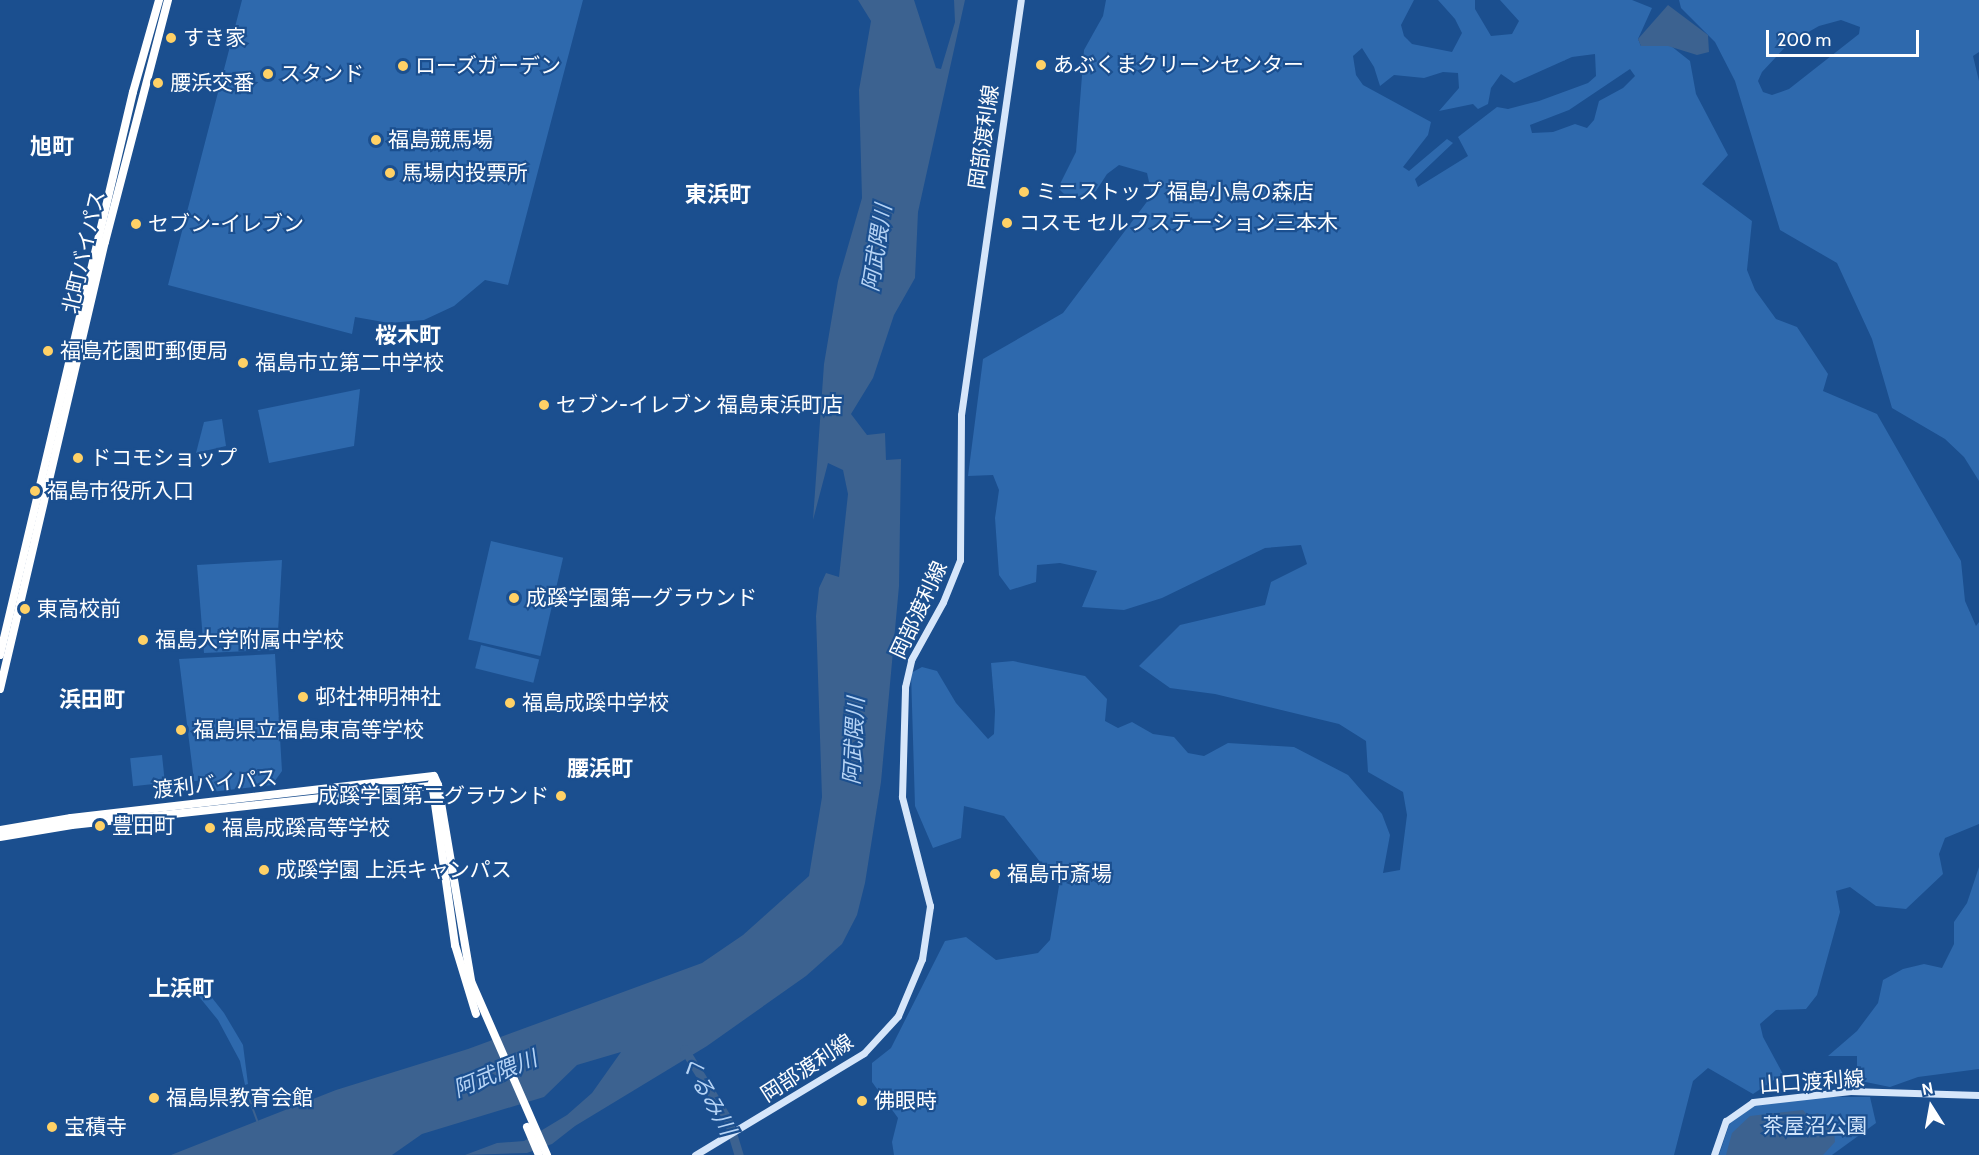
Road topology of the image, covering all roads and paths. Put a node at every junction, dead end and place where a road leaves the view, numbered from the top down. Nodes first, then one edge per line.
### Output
1 (159, 0) edge
2 (168, 0) edge
3 (1021, 0) edge
4 (0, 655) edge
5 (0, 689) edge
6 (434, 782) junction
7 (0, 830) edge
8 (0, 837) edge
9 (479, 1013) junction
10 (1979, 1095) edge
11 (539, 1155) edge
12 (546, 1155) edge
13 (695, 1155) edge
14 (1714, 1155) edge

1 - 4 highway, 北町バイパス
2 - 5 highway, 北町バイパス
3 - 13 main road, 岡部渡利線
6 - 7 highway, 渡利バイパス
6 - 8 highway, 渡利バイパス
6 - 9 highway
9 - 11 highway
9 - 12 highway
10 - 14 main road, 山口渡利線

